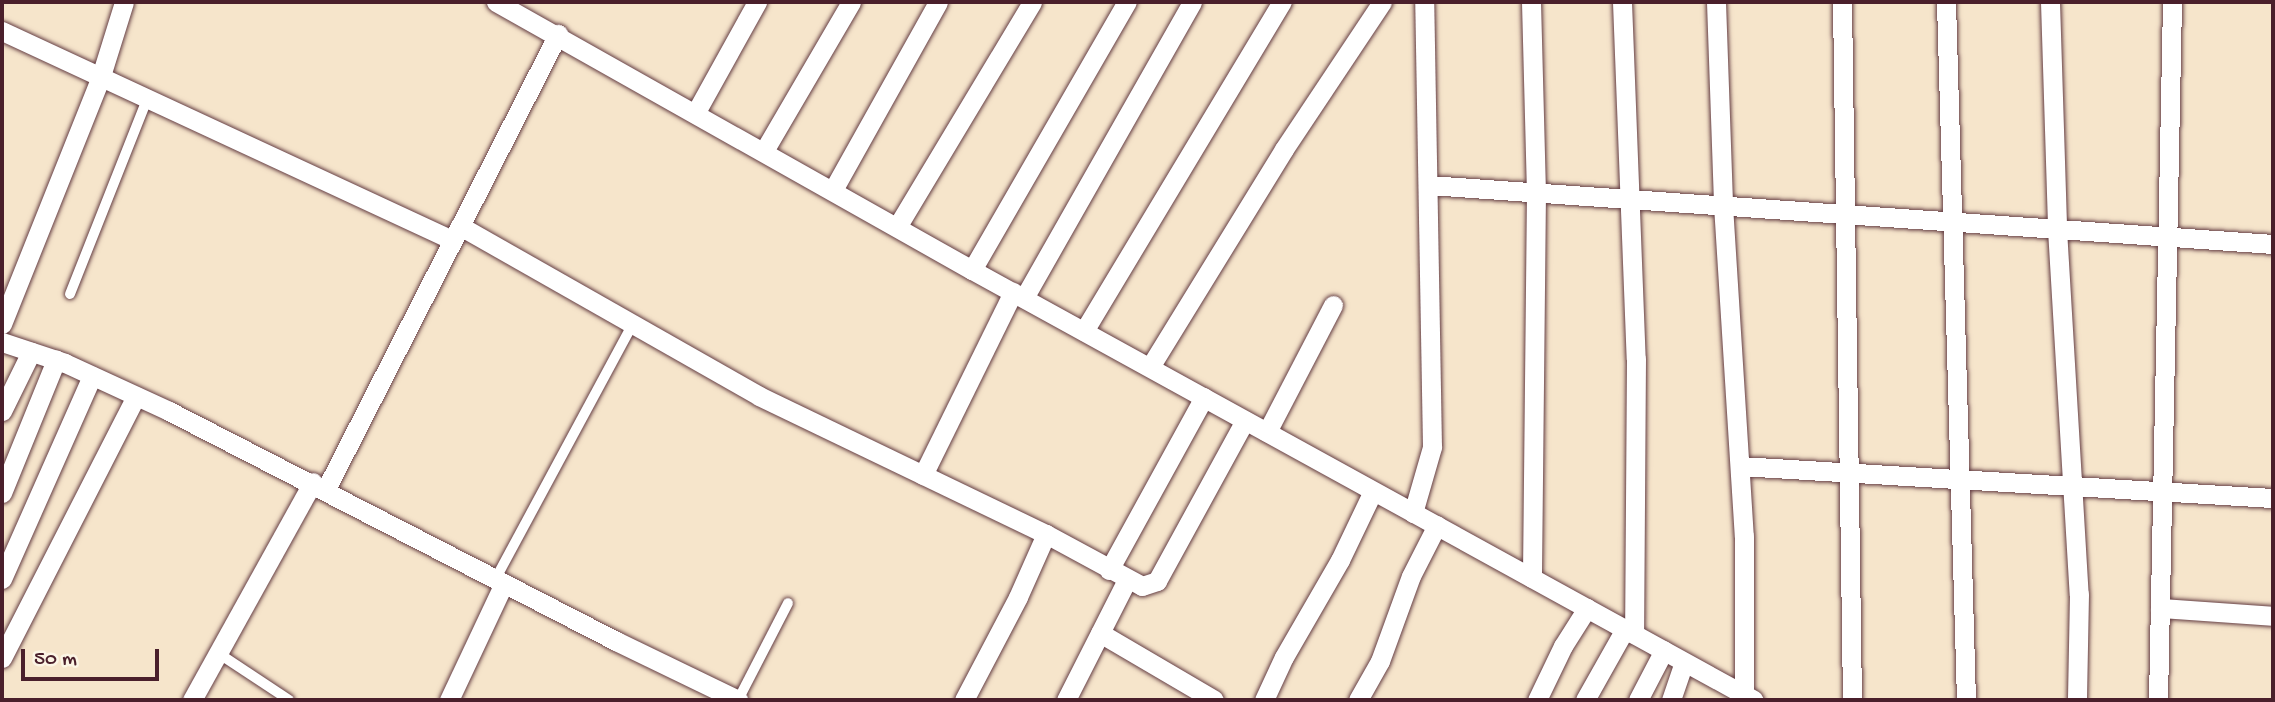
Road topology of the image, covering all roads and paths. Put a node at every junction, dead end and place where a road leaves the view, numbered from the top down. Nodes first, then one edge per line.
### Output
1 (124, 2) edge
2 (496, 2) edge
3 (757, 2) edge
4 (851, 2) edge
5 (938, 2) edge
6 (1032, 2) edge
7 (1127, 2) edge
8 (1192, 2) edge
9 (1282, 2) edge
10 (1382, 2) edge
11 (1424, 2) edge
12 (1531, 2) edge
13 (1622, 2) edge
14 (1716, 2) edge
15 (1842, 2) edge
16 (1945, 2) edge
17 (2050, 2) edge
18 (2172, 2) edge
19 (2, 31) edge
20 (558, 34) junction
21 (101, 76) junction
22 (148, 97) junction
23 (696, 112) junction
24 (764, 151) junction
25 (1429, 185) junction
26 (833, 190) junction
27 (1536, 192) junction
28 (1632, 199) junction
29 (1723, 205) junction
30 (1843, 214) junction
31 (1952, 222) junction
32 (897, 227) junction
33 (2057, 229) junction
34 (457, 233) junction
35 (2166, 237) junction
36 (2273, 244) edge
37 (972, 270) junction
38 (70, 294) dead end
39 (1018, 295) junction
40 (1333, 305) dead end
41 (2, 324) edge
42 (633, 324) junction
43 (1084, 331) junction
44 (2, 342) edge
45 (31, 352) junction
46 (56, 360) junction
47 (1150, 367) junction
48 (92, 376) junction
49 (135, 396) junction
50 (1204, 397) junction
51 (2, 411) edge
52 (1245, 420) junction
53 (1267, 432) junction
54 (1740, 466) junction
55 (1848, 471) junction
56 (923, 475) junction
57 (1960, 480) junction
58 (319, 486) junction
59 (2072, 488) junction
60 (1373, 491) junction
61 (2, 493) edge
62 (2163, 493) junction
63 (2273, 498) edge
64 (1413, 513) junction
65 (1437, 525) junction
66 (1046, 534) junction
67 (1109, 570) junction
68 (1532, 578) junction
69 (2, 579) edge
70 (500, 580) junction
71 (1127, 580) junction
72 (788, 603) dead end
73 (1587, 608) junction
74 (2160, 608) junction
75 (2273, 616) edge
76 (1629, 631) junction
77 (1100, 633) junction
78 (1664, 650) junction
79 (218, 653) junction
80 (2, 658) edge
81 (1684, 662) junction
82 (708, 694) edge
83 (1749, 697) edge
84 (192, 700) edge
85 (289, 700) edge
86 (449, 700) edge
87 (738, 700) edge
88 (964, 700) edge
89 (1066, 700) edge
90 (1214, 700) edge
91 (1264, 700) edge
92 (1358, 700) edge
93 (1537, 700) edge
94 (1585, 700) edge
95 (1638, 700) edge
96 (1671, 700) edge
97 (1852, 700) edge
98 (1966, 700) edge
99 (2077, 700) edge
100 (2158, 700) edge

1 - 21 street
2 - 20 street
3 - 23 street
4 - 24 street
5 - 26 street
6 - 32 street
7 - 37 street
8 - 39 street
9 - 43 street
10 - 47 street
11 - 25 street
12 - 27 street
13 - 28 street
14 - 29 street
15 - 30 street
16 - 31 street
17 - 33 street
18 - 35 street
19 - 21 street
20 - 23 street
20 - 34 street
21 - 22 street
21 - 41 street
22 - 34 street
22 - 38 lane
23 - 24 street
24 - 26 street
25 - 27 street
25 - 64 street
26 - 32 street
27 - 28 street
27 - 68 street
28 - 29 street
28 - 76 street
29 - 30 street
29 - 54 street
30 - 31 street
30 - 55 street
31 - 33 street
31 - 57 street
32 - 37 street
33 - 35 street
33 - 59 street
34 - 42 street
34 - 58 street
35 - 36 street
35 - 62 street
37 - 39 street
39 - 43 street
39 - 56 street
40 - 53 street
42 - 56 street
42 - 70 lane
43 - 47 street
44 - 45 street
45 - 46 street
45 - 51 street
46 - 48 street
46 - 61 street
47 - 50 street
48 - 49 street
48 - 69 street
49 - 58 street
49 - 80 street
50 - 52 street
50 - 67 street
52 - 53 street
52 - 71 street
53 - 60 street
54 - 55 street
54 - 83 street
55 - 57 street
55 - 97 street
56 - 66 street
57 - 59 street
57 - 98 street
58 - 70 street
58 - 79 street
59 - 62 street
59 - 99 street
60 - 64 street
60 - 91 street
62 - 63 street
62 - 74 street
64 - 65 street
65 - 68 street
65 - 92 street
66 - 67 street
66 - 88 street
67 - 71 street
68 - 73 street
70 - 82 street
70 - 86 street
71 - 77 street
72 - 87 lane
73 - 76 street
73 - 93 street
74 - 75 street
74 - 100 street
76 - 78 street
76 - 94 street
77 - 89 street
77 - 90 street
78 - 81 street
78 - 95 street
79 - 84 street
79 - 85 lane
81 - 83 street
81 - 96 street
82 - 87 street

